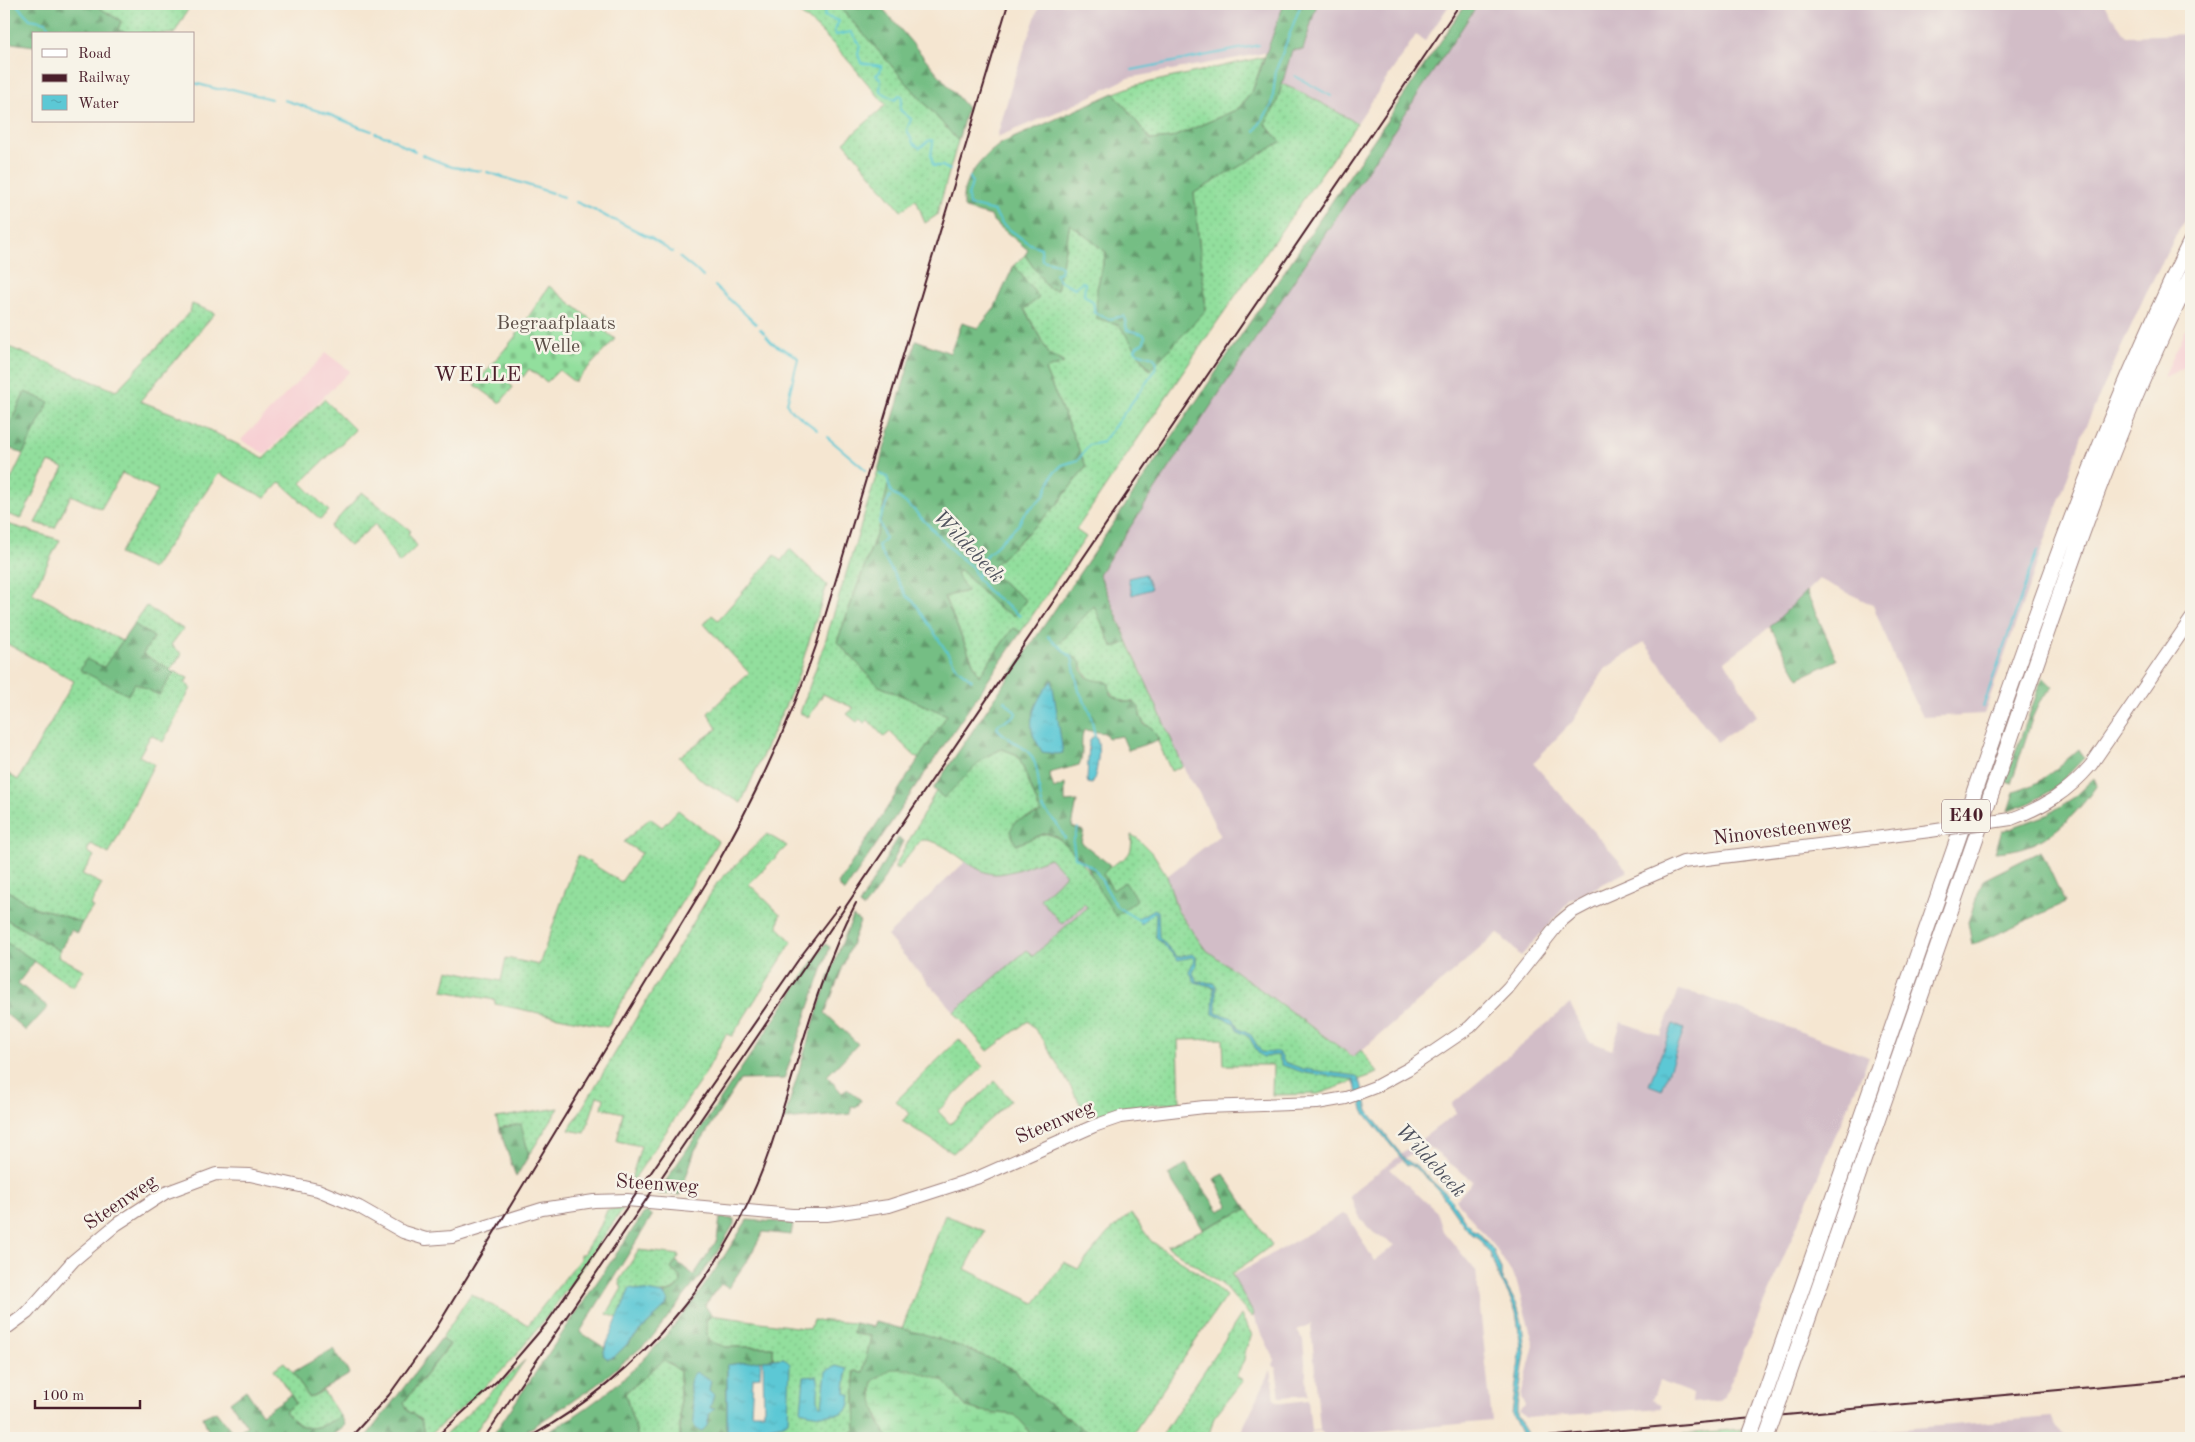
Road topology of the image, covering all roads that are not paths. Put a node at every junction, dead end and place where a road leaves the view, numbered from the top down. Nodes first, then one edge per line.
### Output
1 (2191, 241) edge
2 (2191, 276) edge
3 (2191, 619) edge
4 (1362, 1093) joint
5 (4, 1330) edge
6 (1749, 1438) edge
7 (1766, 1438) edge

1 - 6 highway, E40, bridge
2 - 7 highway, E40, bridge
3 - 4 main road, Ninovesteenweg, bridge
4 - 5 main road, Steenweg

